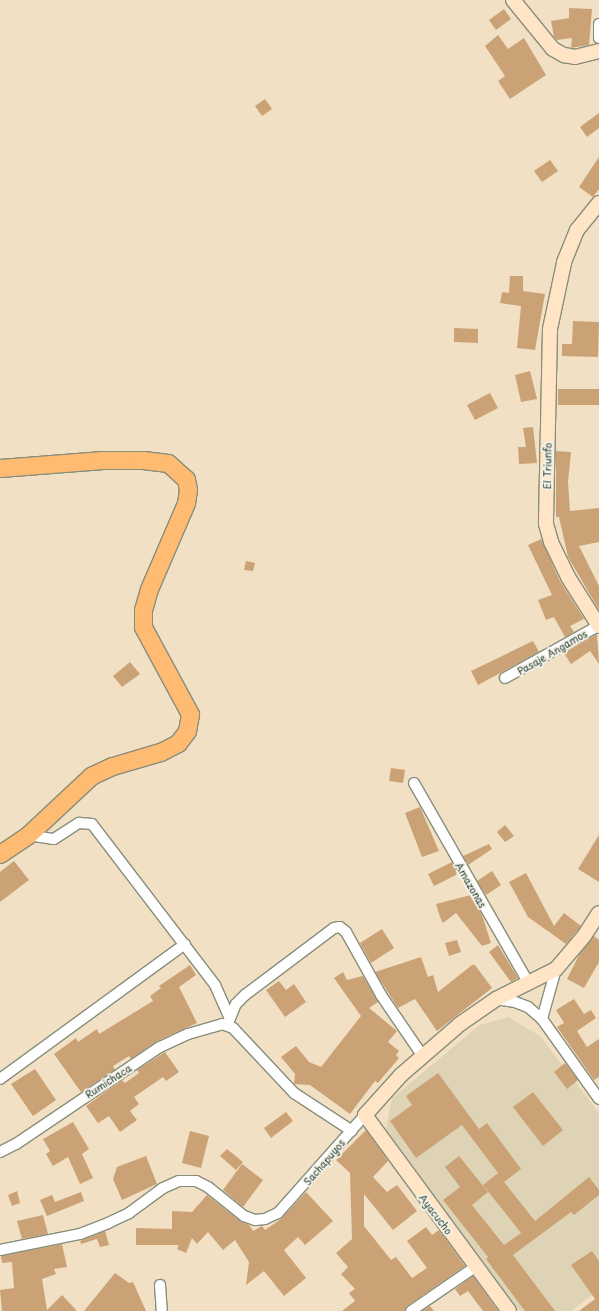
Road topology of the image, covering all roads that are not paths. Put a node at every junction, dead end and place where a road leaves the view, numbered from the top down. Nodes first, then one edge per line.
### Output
1 (513, 0) edge
2 (599, 24) edge
3 (599, 38) edge
4 (599, 51) edge
5 (598, 206) edge
6 (0, 468) edge
7 (599, 626) edge
8 (505, 678) dead end
9 (414, 784) dead end
10 (28, 835) junction
11 (0, 854) edge
12 (599, 913) edge
13 (185, 944) junction
14 (556, 969) junction
15 (529, 984) junction
16 (496, 999) junction
17 (542, 1019) junction
18 (227, 1022) junction
19 (422, 1055) junction
20 (0, 1079) edge
21 (599, 1099) edge
22 (365, 1115) junction
23 (352, 1130) junction
24 (0, 1152) edge
25 (0, 1250) edge
26 (475, 1267) junction
27 (160, 1284) dead end
28 (162, 1311) edge
29 (412, 1311) edge
30 (509, 1311) edge

1 - 4 main road
2 - 3 street
5 - 7 main road, El Triunfo
6 - 10 highway
7 - 8 street, Pasaje Angamos
9 - 15 street, Amazonas
10 - 11 highway
10 - 13 street
12 - 14 main road, Sachapuyos
13 - 18 street
13 - 20 street
14 - 15 main road, Sachapuyos
14 - 17 street
15 - 16 main road, Sachapuyos
16 - 17 street
16 - 19 main road, Sachapuyos
17 - 21 street
18 - 19 street
18 - 23 street
18 - 24 street, Rumichaca
19 - 22 main road, Sachapuyos
22 - 23 street, Sachapuyos
22 - 26 main road, Ayacucho
23 - 25 street, Sachapuyos
26 - 29 street
26 - 30 main road, Ayacucho
27 - 28 street

